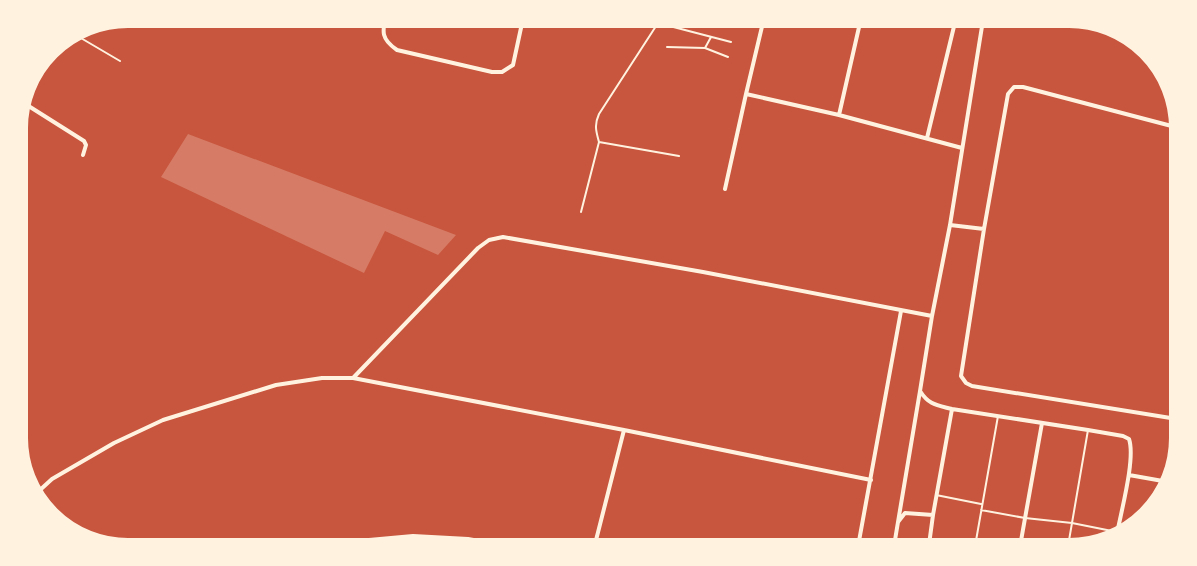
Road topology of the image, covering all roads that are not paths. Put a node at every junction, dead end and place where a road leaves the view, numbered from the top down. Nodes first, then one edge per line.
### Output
1 (384, 24) edge
2 (522, 24) edge
3 (657, 24) edge
4 (662, 24) edge
5 (763, 24) edge
6 (860, 24) edge
7 (955, 24) edge
8 (982, 24) edge
9 (79, 37) edge
10 (711, 37) junction
11 (731, 42) dead end
12 (668, 47) dead end
13 (705, 48) junction
14 (728, 57) dead end
15 (120, 61) dead end
16 (746, 94) junction
17 (27, 105) edge
18 (839, 115) junction
19 (1173, 126) edge
20 (927, 138) junction
21 (599, 142) junction
22 (962, 148) junction
23 (83, 155) dead end
24 (680, 156) dead end
25 (725, 189) dead end
26 (581, 212) dead end
27 (950, 225) junction
28 (984, 229) junction
29 (901, 310) junction
30 (932, 316) junction
31 (353, 378) junction
32 (920, 391) junction
33 (952, 409) junction
34 (998, 416) junction
35 (1173, 418) edge
36 (1042, 423) junction
37 (624, 430) junction
38 (1088, 430) junction
39 (1128, 475) junction
40 (871, 480) junction
41 (1163, 481) edge
42 (39, 491) edge
43 (936, 495) junction
44 (981, 504) junction
45 (981, 510) junction
46 (933, 515) junction
47 (1024, 518) junction
48 (898, 522) junction
49 (1072, 523) junction
50 (1117, 530) edge
51 (1114, 531) edge
52 (347, 542) edge
53 (485, 542) edge
54 (596, 542) edge
55 (859, 542) edge
56 (895, 542) edge
57 (929, 542) edge
58 (976, 542) edge
59 (1020, 542) edge
60 (1069, 542) edge

1 - 2 street
3 - 21 lane
4 - 10 lane
5 - 16 street
6 - 18 street
7 - 20 street
8 - 22 street
9 - 15 lane
10 - 11 lane
10 - 13 lane
12 - 13 lane
13 - 14 lane
16 - 18 street
16 - 25 street
17 - 23 street
18 - 20 street
19 - 28 street
20 - 22 street
21 - 24 lane
21 - 26 lane
22 - 27 street
27 - 28 street
27 - 30 street
28 - 35 street
29 - 30 street
29 - 31 street
29 - 40 street
30 - 32 street
31 - 37 street
31 - 42 street
32 - 33 street
32 - 48 street
33 - 34 street
33 - 43 street
34 - 36 street
34 - 44 lane
36 - 38 street
36 - 47 street
37 - 40 street
37 - 54 street
38 - 39 street
38 - 49 lane
39 - 41 street
39 - 50 street
40 - 55 street
43 - 44 lane
43 - 46 street
44 - 45 lane
45 - 47 lane
45 - 58 lane
46 - 48 street
46 - 57 street
47 - 49 lane
47 - 59 street
48 - 56 street
49 - 51 lane
49 - 60 lane
52 - 53 street

